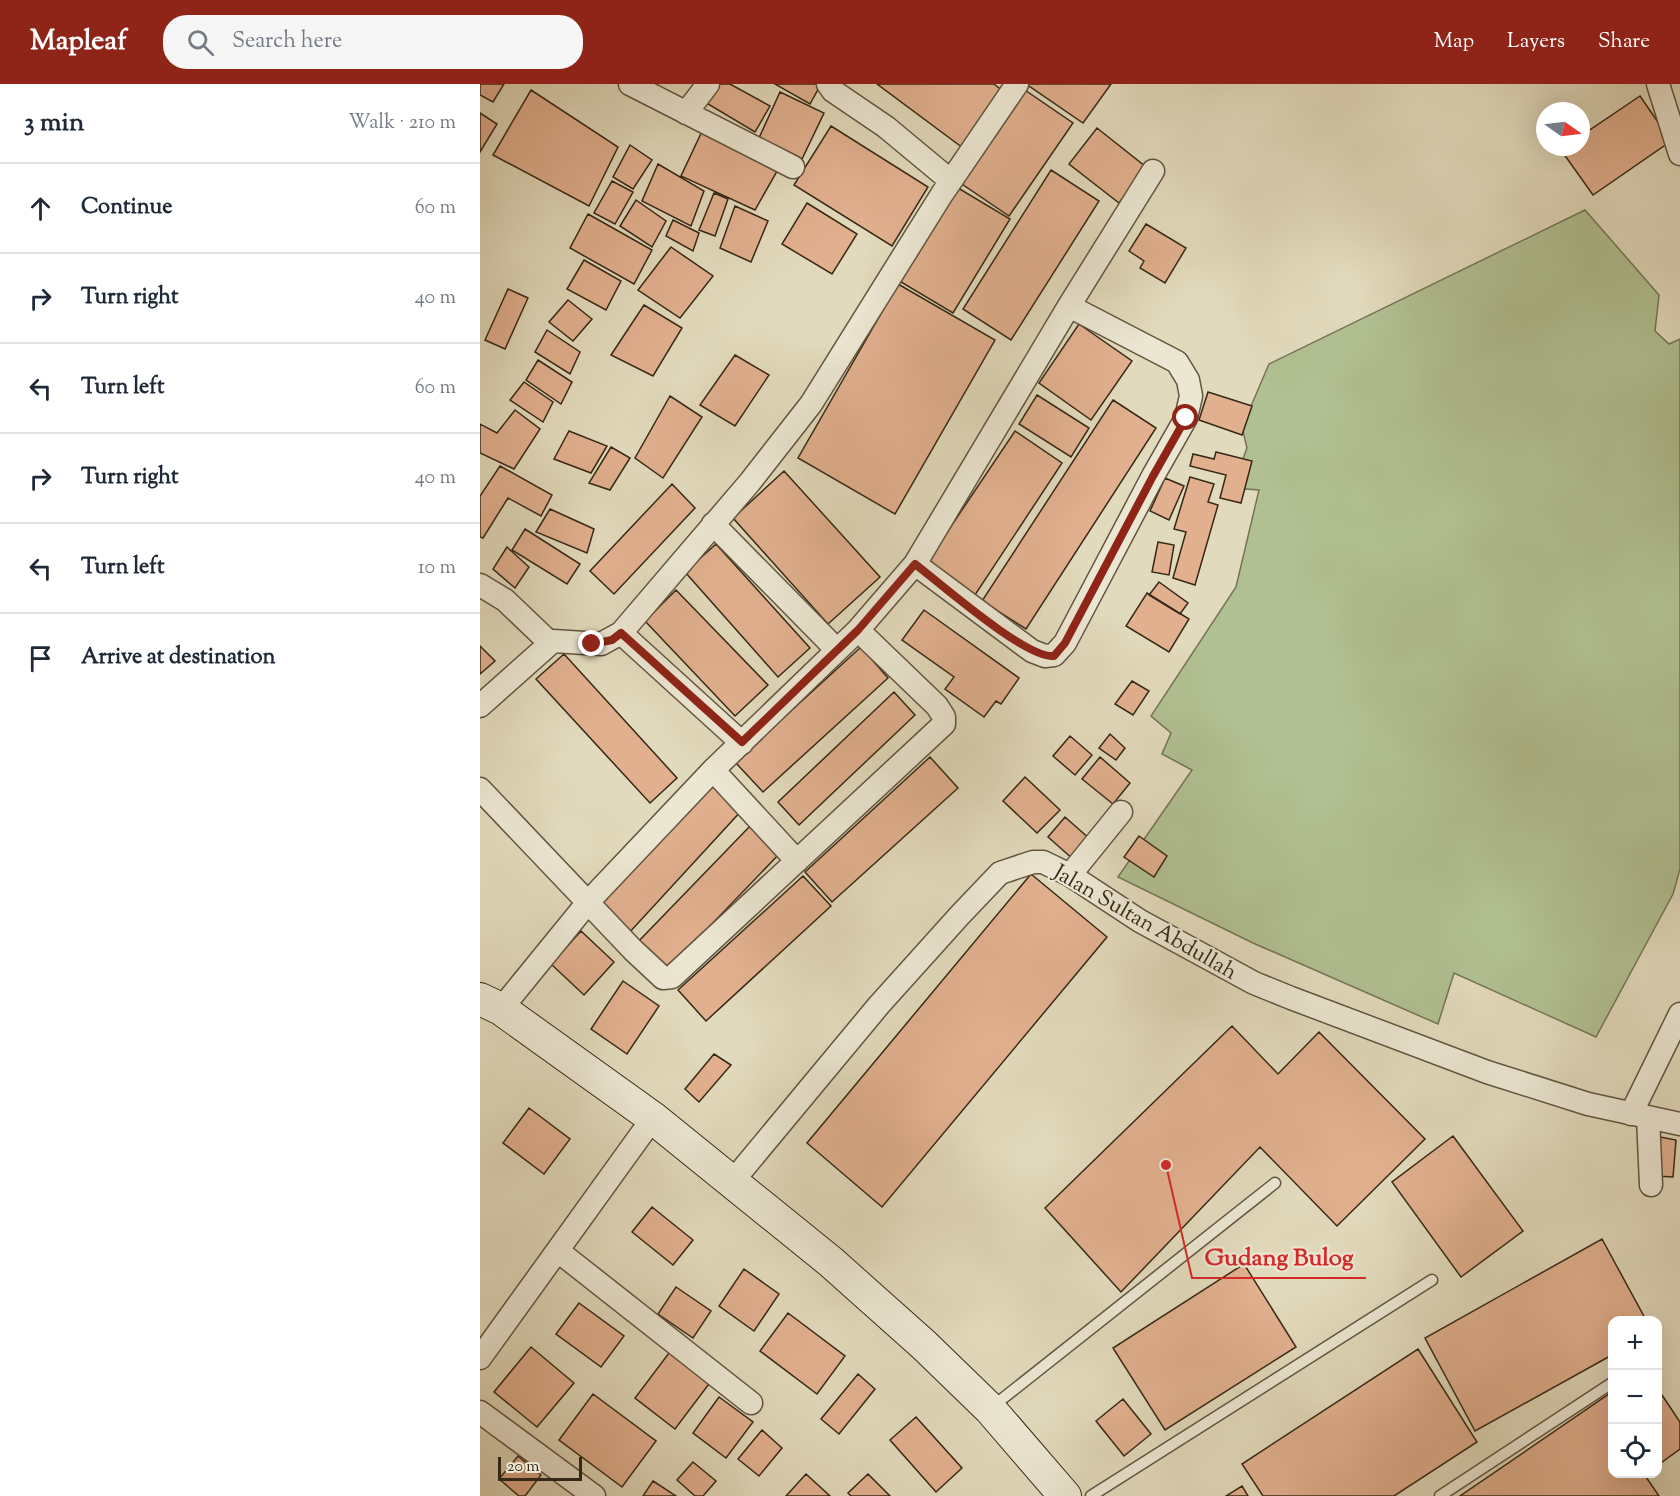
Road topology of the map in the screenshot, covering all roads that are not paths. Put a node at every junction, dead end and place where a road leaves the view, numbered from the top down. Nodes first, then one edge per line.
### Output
1 (630, 84) edge
2 (708, 84) edge
3 (828, 84) edge
4 (1017, 84) edge
5 (1658, 84) edge
6 (686, 113) junction
7 (1680, 154) edge
8 (793, 167) dead end
9 (1153, 171) dead end
10 (951, 181) junction
11 (1068, 306) junction
12 (713, 524) junction
13 (915, 564) junction
14 (480, 585) edge
15 (858, 630) junction
16 (621, 633) junction
17 (550, 643) junction
18 (837, 650) junction
19 (480, 706) edge
20 (742, 742) junction
21 (713, 770) junction
22 (480, 789) edge
23 (1121, 812) dead end
24 (797, 861) junction
25 (1070, 875) junction
26 (589, 901) junction
27 (490, 1004) edge
28 (1680, 1014) edge
29 (1639, 1115) junction
30 (653, 1118) junction
31 (1680, 1124) edge
32 (732, 1182) junction
33 (1275, 1183) dead end
34 (1651, 1185) dead end
35 (558, 1251) junction
36 (1432, 1280) dead end
37 (480, 1359) edge
38 (1608, 1386) edge
39 (751, 1403) dead end
40 (990, 1409) junction
41 (480, 1412) edge
42 (1060, 1494) edge
43 (594, 1496) edge
44 (1091, 1496) edge
45 (1440, 1496) edge

1 - 6 street
2 - 6 street
3 - 10 street
4 - 10 street
5 - 7 street
6 - 8 street
9 - 11 street
10 - 12 street
11 - 13 street
11 - 13 street
12 - 16 street
12 - 18 street
13 - 15 street
14 - 17 street
15 - 18 street
15 - 24 street
16 - 17 street
16 - 20 street
17 - 19 street
18 - 20 street
20 - 21 street
21 - 24 street
21 - 26 street
22 - 26 street
23 - 25 street
24 - 26 street
25 - 29 street, Jalan Sultan Abdullah
25 - 32 street, Jalan Sultan Abdullah
26 - 27 street
27 - 30 street
28 - 29 street
29 - 31 street, Jalan Sultan Abdullah
29 - 34 street
30 - 32 street
30 - 35 street
32 - 40 street
33 - 40 lane
35 - 37 street
35 - 39 street
36 - 44 lane
38 - 45 lane
40 - 42 street
41 - 43 street

